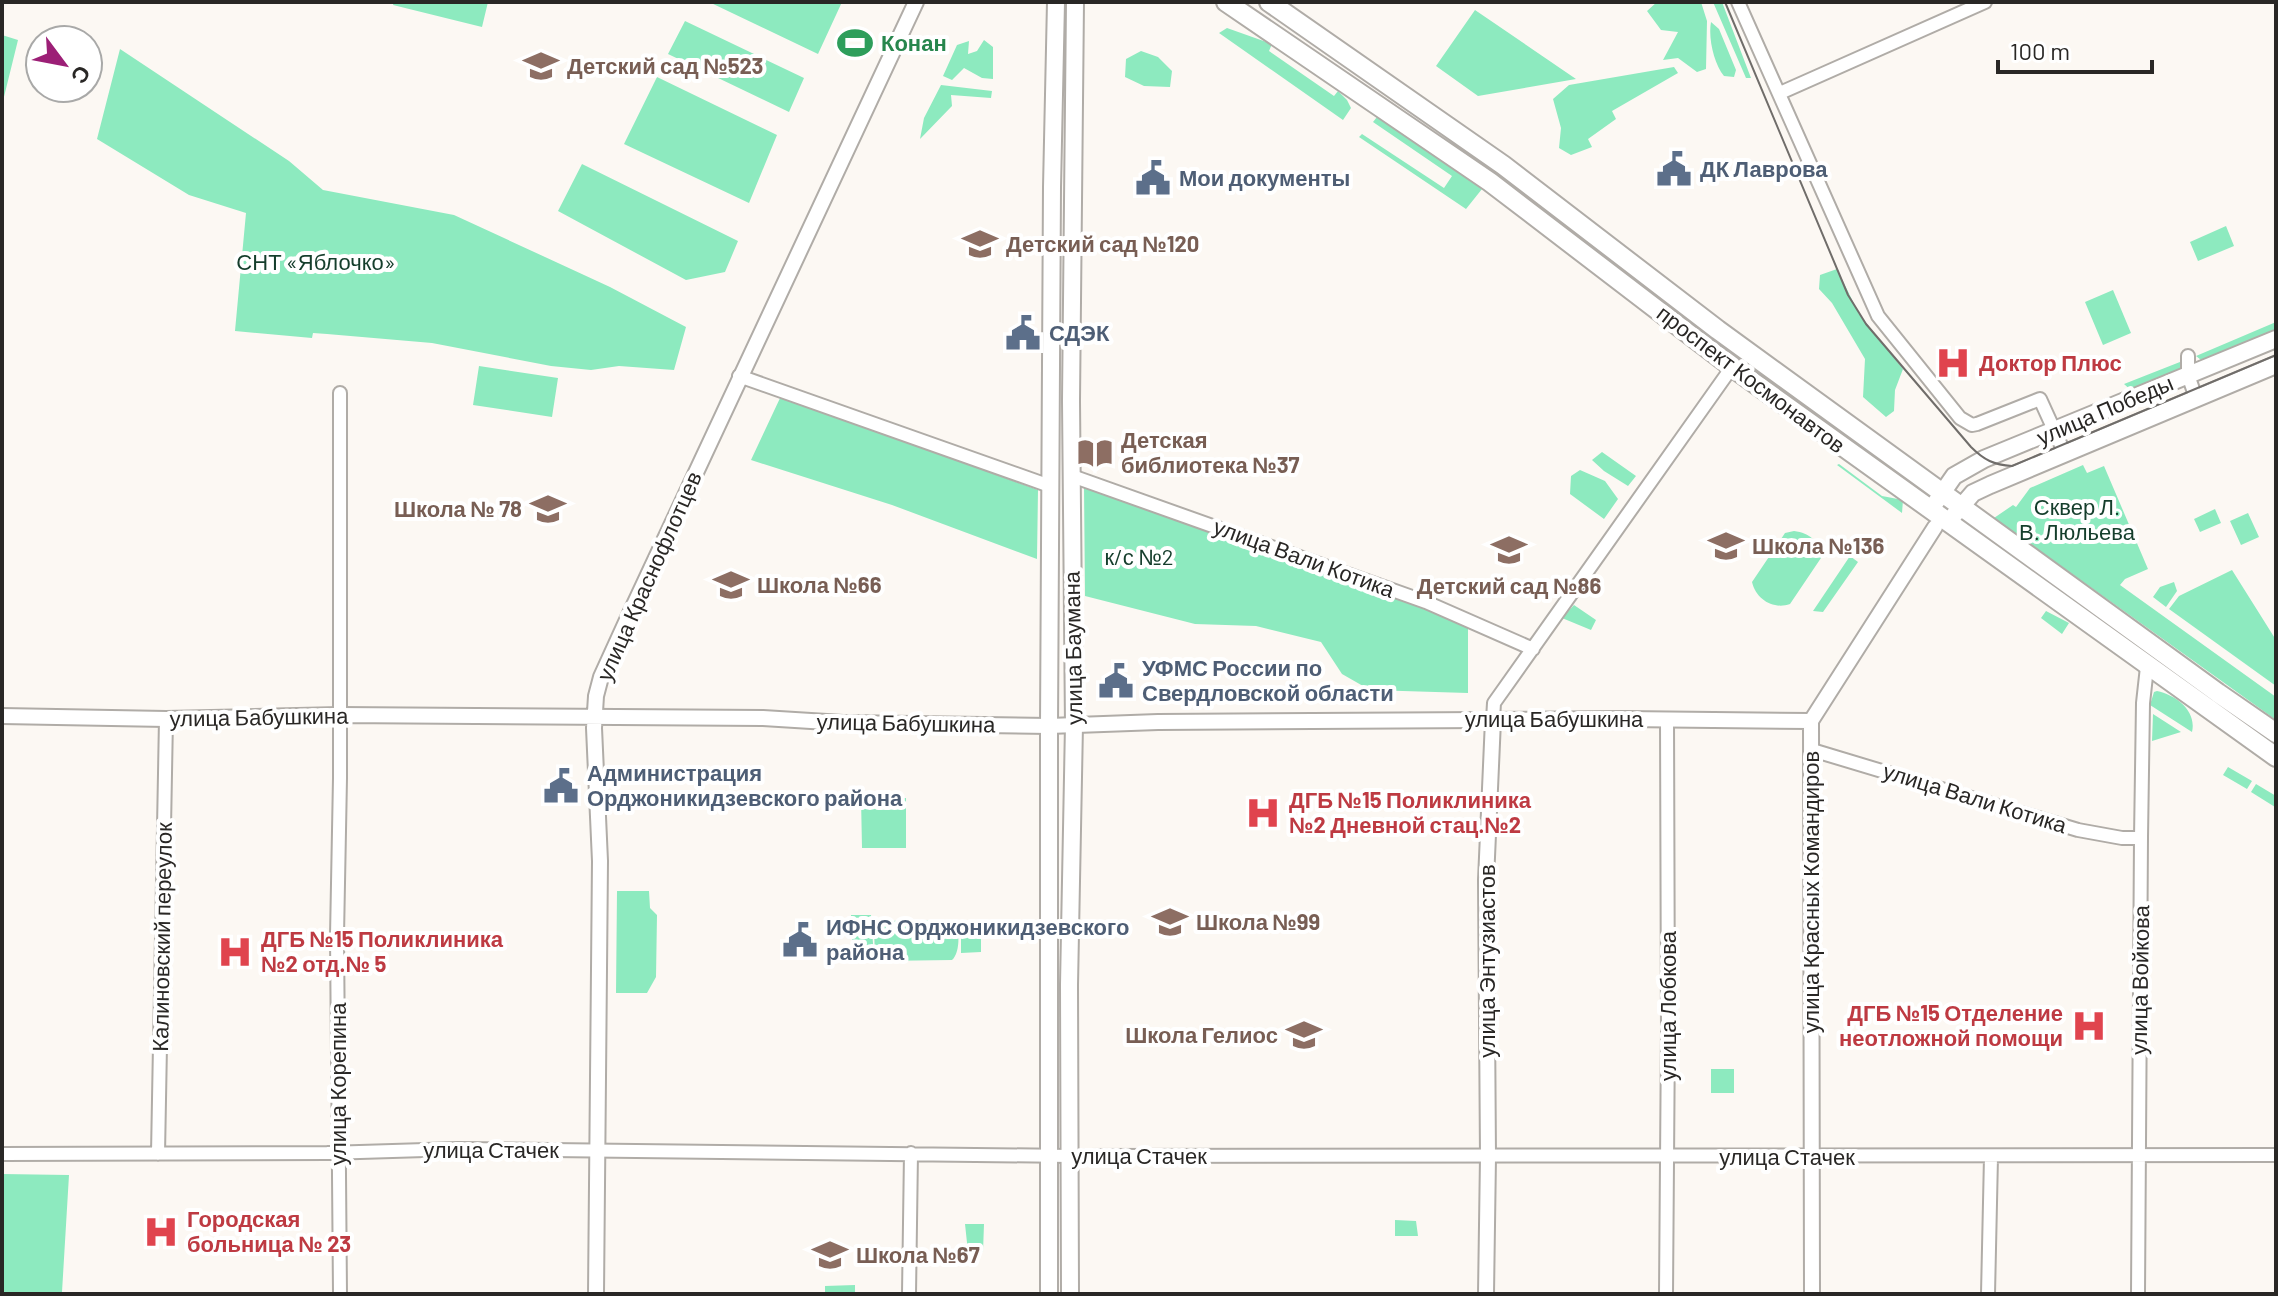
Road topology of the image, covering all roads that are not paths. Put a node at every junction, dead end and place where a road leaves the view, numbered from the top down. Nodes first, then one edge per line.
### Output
1 (916, 2) edge
2 (1056, 2) edge
3 (1075, 2) edge
4 (1226, 2) edge
5 (1269, 2) edge
6 (1738, 2) edge
7 (1985, 2) edge
8 (1780, 93) junction
9 (2276, 339) edge
10 (2188, 356) dead end
11 (2276, 365) edge
12 (1732, 367) junction
13 (2188, 375) junction
14 (739, 376) junction
15 (340, 393) dead end
16 (2196, 398) junction
17 (2055, 431) junction
18 (2065, 454) junction
19 (1072, 476) junction
20 (1050, 486) junction
21 (1943, 492) junction
22 (1961, 506) junction
23 (1938, 520) junction
24 (1533, 649) junction
25 (2147, 667) junction
26 (340, 715) junction
27 (2, 716) edge
28 (595, 718) junction
29 (166, 719) junction
30 (1667, 719) junction
31 (1493, 720) junction
32 (1811, 721) junction
33 (1074, 725) junction
34 (1049, 726) junction
35 (2276, 733) edge
36 (1812, 750) junction
37 (2276, 757) edge
38 (2141, 838) junction
39 (597, 1151) junction
40 (339, 1153) junction
41 (911, 1153) junction
42 (2, 1154) edge
43 (158, 1154) junction
44 (2276, 1155) edge
45 (1050, 1156) junction
46 (1071, 1156) junction
47 (2138, 1156) junction
48 (1488, 1157) junction
49 (1667, 1157) junction
50 (1812, 1157) junction
51 (1991, 1157) junction
52 (340, 1294) edge
53 (596, 1294) edge
54 (909, 1294) edge
55 (1049, 1294) edge
56 (1070, 1294) edge
57 (1486, 1294) edge
58 (1666, 1294) edge
59 (1812, 1294) edge
60 (1988, 1294) edge
61 (2138, 1294) edge

1 - 14 street, улица Краснофлотцев
2 - 20 main road, улица Баумана
3 - 19 main road, улица Баумана
4 - 12 main road, проспект Космонавтов
5 - 21 main road, проспект Космонавтов
6 - 8 street
7 - 8 street
8 - 17 street
9 - 13 main road, улица Победы
10 - 13 street
11 - 16 main road, улица Победы
12 - 23 main road, проспект Космонавтов
12 - 24 street, улица Энтузиастов
13 - 16 street
13 - 17 main road, улица Победы
14 - 20 street
14 - 28 street, улица Краснофлотцев
15 - 26 street, улица Корепина
16 - 18 main road, улица Победы
17 - 18 street
17 - 21 main road, улица Победы
18 - 22 main road, улица Победы
19 - 24 street, улица Вали Котика
19 - 33 main road, улица Баумана
20 - 34 main road, улица Баумана
21 - 22 main road, проспект Космонавтов
21 - 23 main road, улица Победы
22 - 23 main road
22 - 35 main road, проспект Космонавтов
23 - 25 main road, проспект Космонавтов
23 - 32 street, улица Красных Командиров
24 - 31 street, улица Энтузиастов
25 - 37 main road, проспект Космонавтов
25 - 38 street, улица Войкова
26 - 28 street, улица Бабушкина
26 - 29 street, улица Бабушкина
26 - 40 street, улица Корепина
27 - 29 street, улица Бабушкина
28 - 34 street, улица Бабушкина
28 - 39 street, улица Краснофлотцев
29 - 43 street, Калиновский переулок
30 - 31 street, улица Бабушкина
30 - 32 street, улица Бабушкина
30 - 49 street, улица Лобкова
31 - 33 street, улица Бабушкина
31 - 48 street, улица Энтузиастов
32 - 36 street, улица Красных Командиров
33 - 34 street, улица Бабушкина
33 - 46 main road, улица Баумана
34 - 45 main road, улица Баумана
36 - 38 street, улица Вали Котика
36 - 50 street, улица Красных Командиров
38 - 47 street, улица Войкова
39 - 40 street, улица Стачек
39 - 41 street, улица Стачек
39 - 53 street, улица Краснофлотцев
40 - 43 street, улица Стачек
40 - 52 street, улица Корепина
41 - 45 street, улица Стачек
41 - 54 street
42 - 43 street, улица Стачек
44 - 47 street, улица Стачек
45 - 46 street, улица Стачек
45 - 55 main road, улица Баумана
46 - 48 street, улица Стачек
46 - 56 main road, улица Баумана
47 - 51 street, улица Стачек
47 - 61 street, улица Войкова
48 - 49 street, улица Стачек
48 - 57 street, улица Энтузиастов
49 - 50 street, улица Стачек
49 - 58 street, улица Лобкова
50 - 51 street, улица Стачек
50 - 59 street, улица Красных Командиров
51 - 60 street

